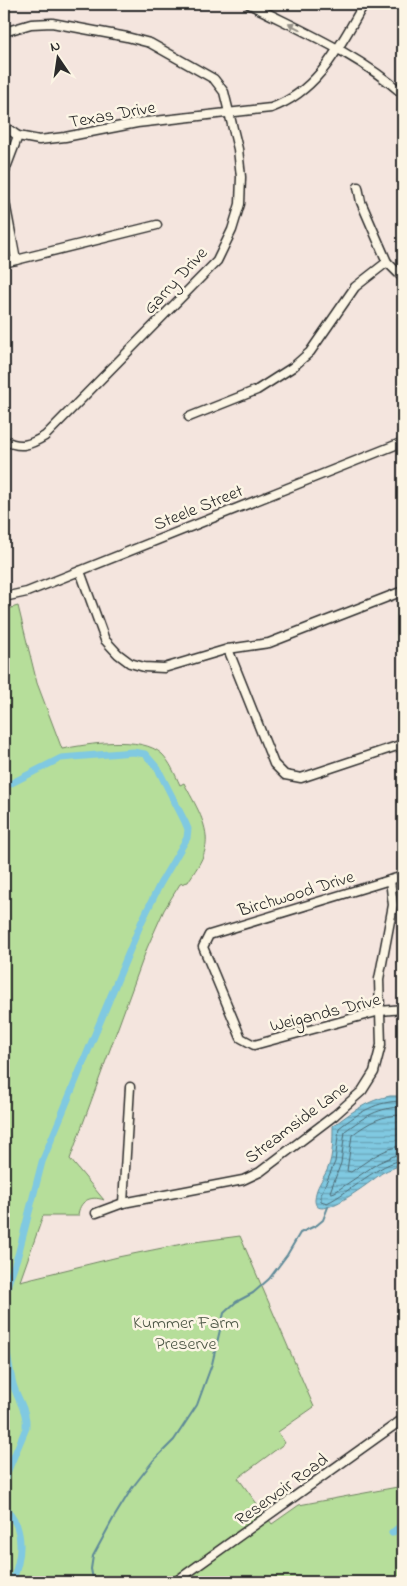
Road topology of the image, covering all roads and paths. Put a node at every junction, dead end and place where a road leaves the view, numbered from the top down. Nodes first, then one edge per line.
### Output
1 (249, 4) edge
2 (364, 4) edge
3 (4, 32) edge
4 (338, 49) junction
5 (403, 94) edge
6 (229, 112) junction
7 (4, 126) edge
8 (18, 136) junction
9 (4, 173) edge
10 (358, 187) dead end
11 (4, 197) edge
12 (157, 225) dead end
13 (16, 260) junction
14 (387, 262) junction
15 (4, 263) edge
16 (403, 278) edge
17 (189, 417) dead end
18 (4, 440) edge
19 (403, 442) edge
20 (80, 571) junction
21 (403, 591) edge
22 (4, 597) edge
23 (228, 649) junction
24 (403, 744) edge
25 (403, 876) edge
26 (390, 880) junction
27 (403, 1009) edge
28 (380, 1011) junction
29 (254, 1045) joint
30 (130, 1087) dead end
31 (123, 1203) junction
32 (96, 1214) dead end
33 (403, 1419) edge
34 (176, 1582) edge

4 -> 1 street
2 - 4 street, Texas Drive
3 - 6 street, Garry Drive
4 - 5 street
4 - 6 street, Texas Drive
6 - 8 street, Texas Drive
6 - 18 street, Garry Drive
7 - 8 street, Texas Drive
8 - 9 street
10 - 14 street
11 - 13 street
12 - 13 street
13 - 15 street
14 - 16 street
14 - 17 street
19 - 20 street, Steele Street
20 - 22 street, Steele Street
20 - 23 street
21 - 23 street
23 - 24 street
25 - 26 street, Birchwood Drive
26 - 28 street, Streamside Lane
26 - 29 street, Birchwood Drive
27 - 28 street, Weigands Drive
28 - 29 street, Weigands Drive
28 - 31 street, Streamside Lane
30 - 31 street
31 - 32 street, Streamside Lane
33 - 34 street, Reservoir Road

